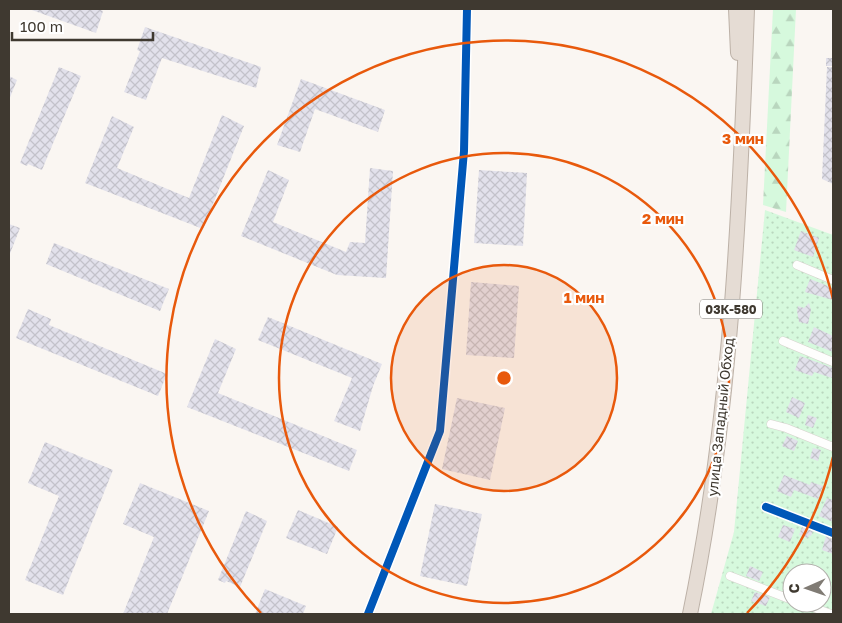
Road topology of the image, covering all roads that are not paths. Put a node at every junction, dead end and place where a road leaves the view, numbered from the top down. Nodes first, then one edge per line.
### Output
1 (467, 9) edge
2 (736, 9) edge
3 (747, 9) edge
4 (754, 9) edge
5 (744, 86) junction
6 (797, 265) dead end
7 (833, 280) edge
8 (783, 341) dead end
9 (833, 362) edge
10 (770, 424) dead end
11 (833, 447) edge
12 (766, 507) dead end
13 (833, 532) edge
14 (730, 576) dead end
15 (782, 596) edge
16 (368, 614) edge
17 (690, 614) edge
18 (699, 614) edge

1 - 16 street
2 - 5 highway
3 - 5 highway, улица Западный Обход / 03К-580
4 - 18 highway, улица Западный Обход / 03К-580
5 - 17 highway, улица Западный Обход / 03К-580
6 - 7 street
8 - 9 street
10 - 11 street
12 - 13 street
14 - 15 street

